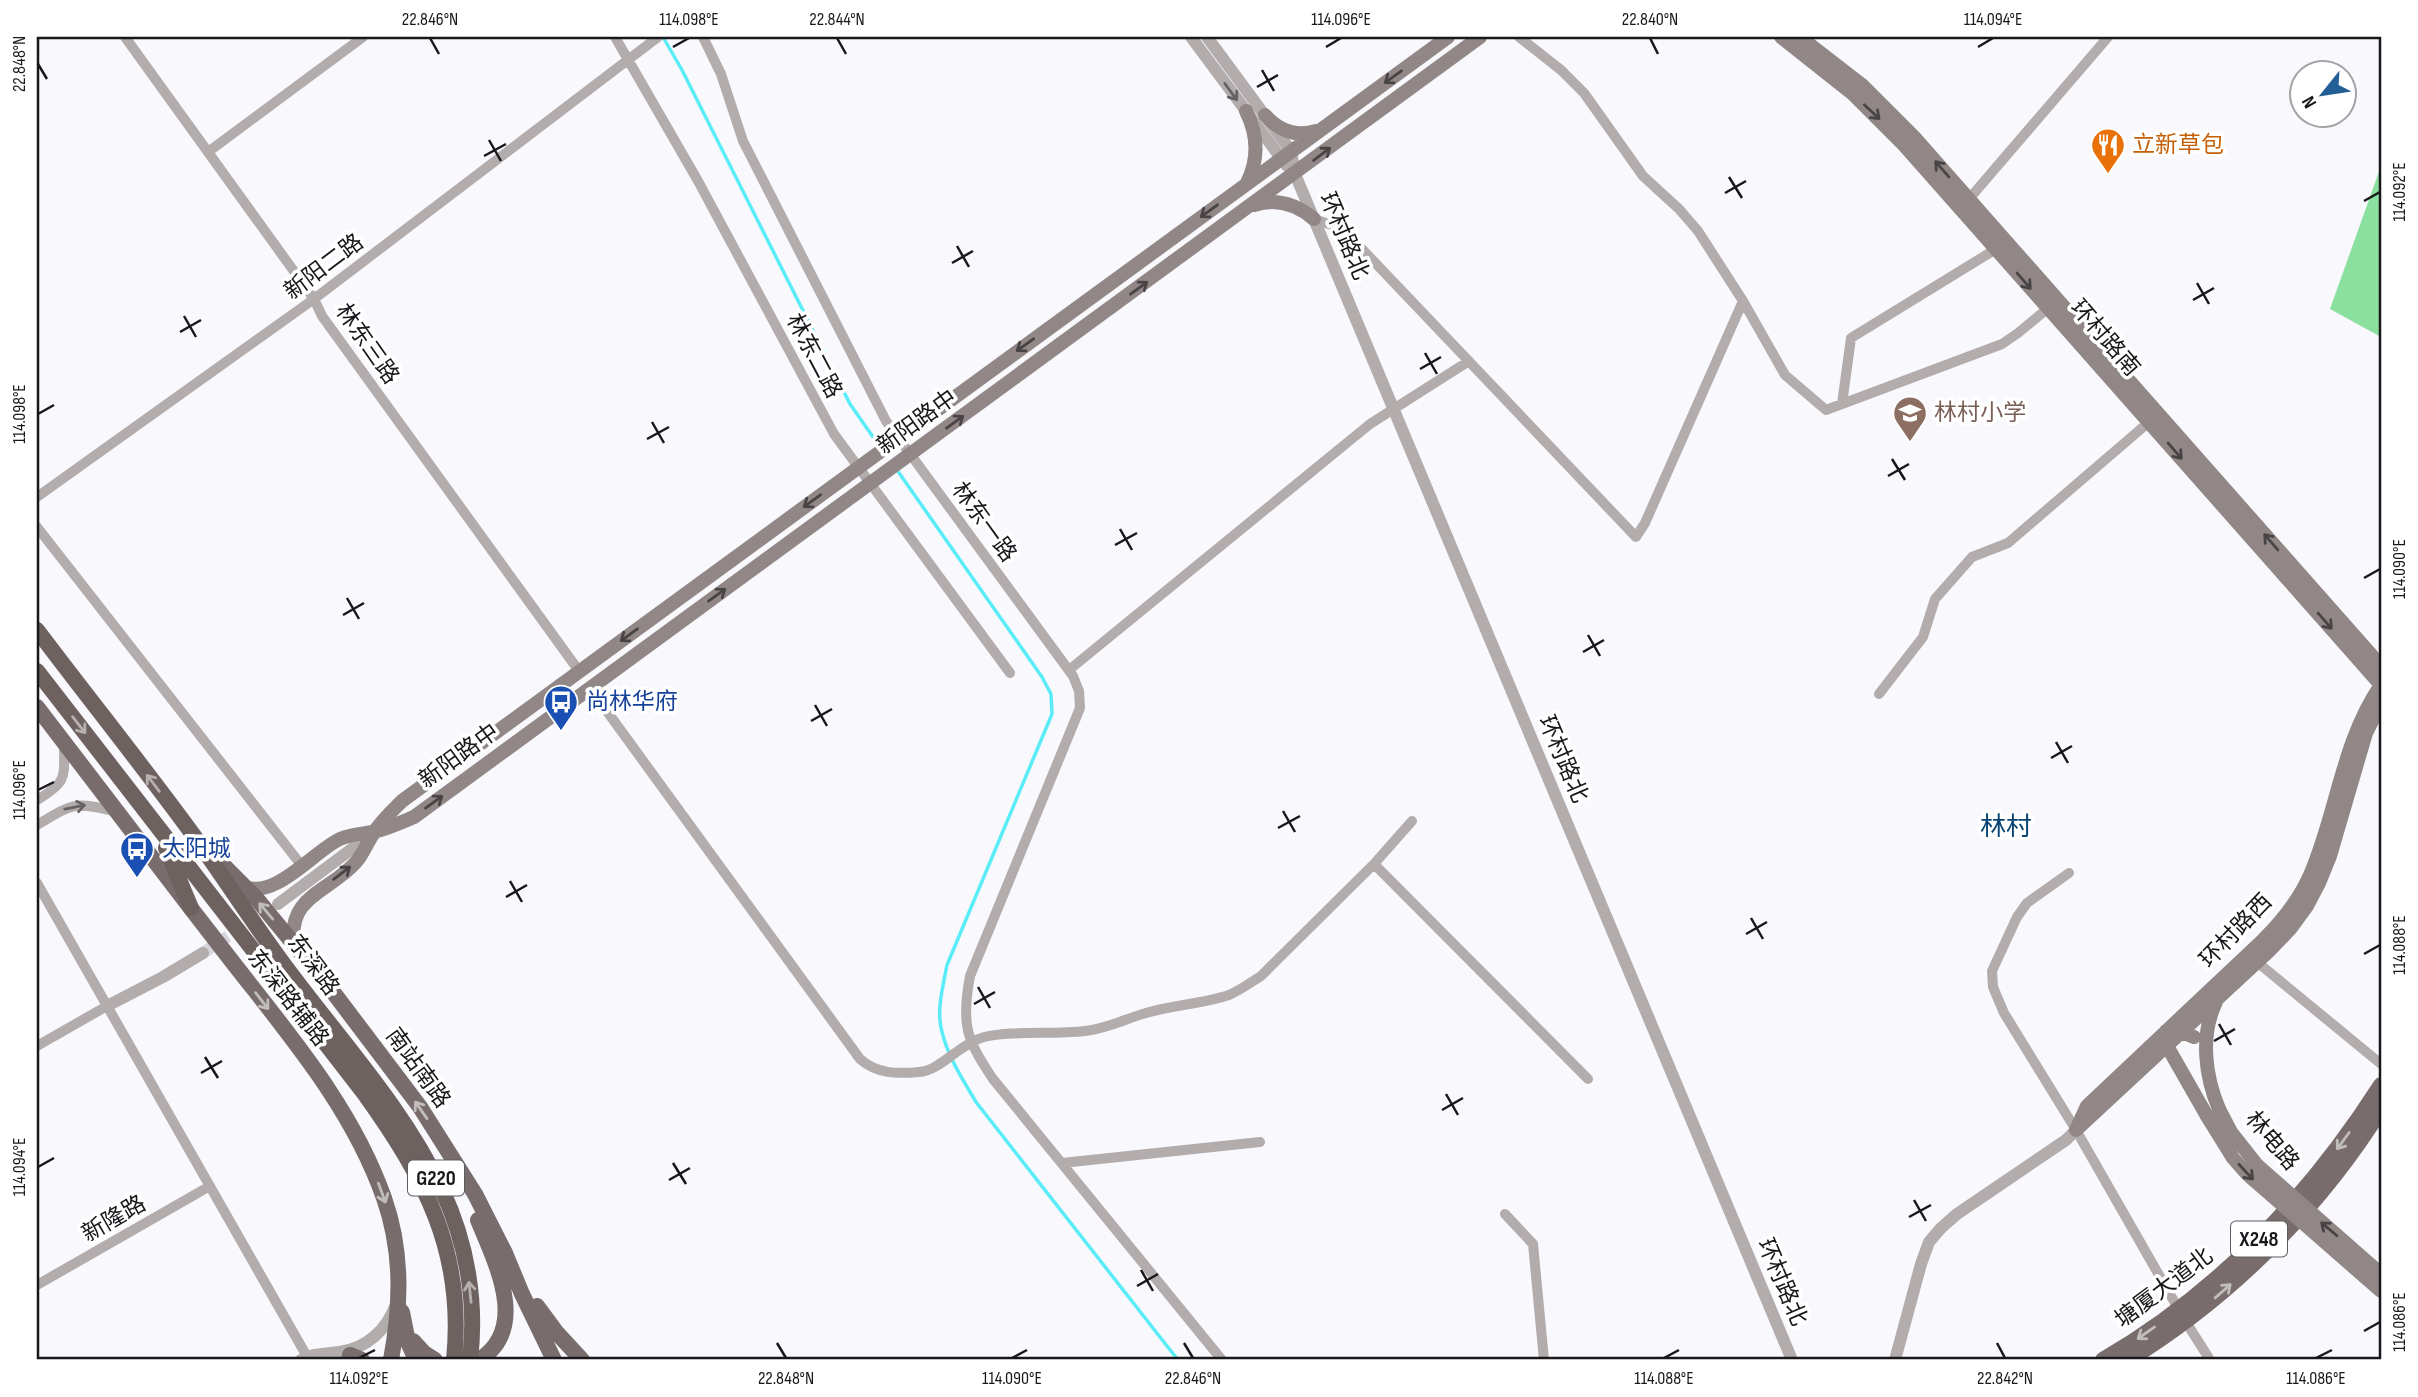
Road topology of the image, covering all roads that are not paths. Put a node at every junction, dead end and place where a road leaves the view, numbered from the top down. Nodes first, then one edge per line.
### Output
1 (125, 37) edge
2 (363, 37) edge
3 (615, 37) edge
4 (659, 37) edge
5 (703, 37) edge
6 (1191, 37) edge
7 (1207, 37) edge
8 (1448, 37) edge
9 (1480, 37) edge
10 (1519, 37) edge
11 (1782, 37) edge
12 (1800, 37) edge
13 (2108, 37) edge
14 (628, 60) junction
15 (1245, 111) junction
16 (1265, 115) junction
17 (1321, 130) junction
18 (208, 152) junction
19 (1286, 155) junction
20 (1295, 174) junction
21 (1247, 184) junction
22 (1969, 199) junction
23 (1249, 207) junction
24 (1314, 219) junction
25 (1996, 249) junction
26 (314, 299) junction
27 (1742, 301) junction
28 (2053, 304) junction
29 (1469, 361) junction
30 (1842, 404) junction
31 (1393, 409) junction
32 (2149, 422) junction
33 (893, 442) junction
34 (905, 458) junction
35 (863, 464) junction
36 (874, 480) junction
37 (37, 497) edge
38 (37, 527) edge
39 (37, 630) edge
40 (2381, 666) edge
41 (1069, 670) junction
42 (37, 671) edge
43 (579, 671) junction
44 (1010, 673) dead end
45 (2381, 685) edge
46 (590, 688) junction
47 (1879, 694) dead end
48 (2381, 703) edge
49 (37, 707) edge
50 (64, 743) junction
51 (37, 800) edge
52 (116, 811) junction
53 (1412, 821) dead end
54 (37, 825) edge
55 (157, 826) junction
56 (374, 832) junction
57 (194, 837) junction
58 (1374, 864) junction
59 (302, 866) junction
60 (2069, 873) dead end
61 (37, 883) edge
62 (245, 887) junction
63 (278, 904) dead end
64 (191, 908) junction
65 (294, 945) junction
66 (203, 953) tunnel mouth
67 (2257, 962) junction
68 (2218, 998) junction
69 (107, 1006) junction
70 (323, 1029) junction
71 (2188, 1034) junction
72 (970, 1042) junction
73 (2169, 1045) junction
74 (37, 1046) edge
75 (2206, 1052) junction
76 (2381, 1064) edge
77 (1588, 1079) dead end
78 (2381, 1085) edge
79 (2381, 1109) edge
80 (2213, 1112) junction
81 (2076, 1130) junction
82 (1260, 1142) dead end
83 (445, 1144) junction
84 (1062, 1163) junction
85 (210, 1186) junction
86 (1506, 1214) dead end
87 (505, 1253) junction
88 (2381, 1274) edge
89 (37, 1285) edge
90 (2381, 1291) edge
91 (399, 1296) junction
92 (2183, 1316) junction
93 (405, 1326) junction
94 (351, 1356) edge
95 (306, 1359) edge
96 (373, 1360) edge
97 (391, 1360) edge
98 (416, 1360) edge
99 (435, 1360) edge
100 (454, 1360) edge
101 (470, 1360) edge
102 (479, 1360) edge
103 (554, 1360) edge
104 (582, 1360) edge
105 (1222, 1360) edge
106 (1544, 1360) edge
107 (1792, 1360) edge
108 (1895, 1360) edge
109 (2103, 1360) edge
110 (2128, 1360) edge
111 (2210, 1360) edge

1 - 18 street, 林东三路
2 - 18 street
3 - 14 street, 林东二路
4 - 14 street, 新阳二路
5 - 33 street, 林东一路
6 -> 15 street
7 - 16 street
8 -> 17 main road, 新阳路中
20 -> 9 main road, 新阳路中
10 - 27 street
11 -> 25 main road, 环村路南
22 -> 12 main road, 环村路南
13 - 22 street
14 - 26 street, 新阳二路
14 - 35 street, 林东二路
15 - 19 street
15 - 21 main road
16 - 17 main road
16 - 19 street
17 - 19 main road, 新阳路中
18 - 26 street, 林东三路
19 - 20 street, 环村路北
19 - 21 main road, 新阳路中
20 - 23 main road, 新阳路中
20 - 24 street, 环村路北
21 -> 33 main road, 新阳路中
22 - 28 main road, 环村路南
23 - 24 main road
34 -> 23 main road, 新阳路中
24 - 29 street
24 - 31 street, 环村路北
25 -> 28 main road, 环村路南
25 - 30 street
26 - 37 street, 新阳二路
26 - 43 street, 林东三路
27 - 29 street
27 - 30 street
28 - 30 street
28 - 32 main road, 环村路南
40 -> 28 main road, 环村路南
29 - 31 street
31 - 41 street
31 - 107 street, 环村路北
32 -> 45 main road, 环村路南
32 - 47 street
33 - 34 street, 林东一路
33 - 35 main road, 新阳路中
34 - 36 main road, 新阳路中
34 - 41 street, 林东一路
35 - 36 street, 林东二路
35 -> 43 main road, 新阳路中
36 - 44 street, 林东二路
46 -> 36 main road, 新阳路中
38 - 59 street
57 -> 39 highway, 东深路 / G220
41 - 72 street, 林东一路
42 -> 55 highway, 东深路 / G220
43 - 56 main road, 新阳路中
45 - 73 main road, 环村路西
56 -> 46 main road, 新阳路中
46 - 72 street
48 - 67 main road, 环村路西
49 - 50 main road, 东深路辅路
50 - 51 street
50 - 52 main road, 东深路辅路
54 -> 52 street
52 - 64 main road, 东深路辅路
53 - 58 street
55 - 64 highway
55 - 70 highway, 东深路 / G220
56 - 59 main road
56 - 63 street, 新阳路中
65 -> 56 main road
57 - 62 main road, 南站南路
57 - 70 highway, 东深路 / G220
58 - 72 street
58 - 77 street
59 - 62 main road
60 - 81 street
61 - 69 street
65 -> 62 main road, 南站南路
64 -> 91 main road, 东深路辅路
83 -> 65 main road, 南站南路
66 - 69 street
67 - 68 main road, 环村路西
67 - 76 street
68 - 71 main road, 环村路西
68 - 75 main road, 林电路
69 - 74 street
69 - 85 street
70 - 100 highway, 东深路 / G220
101 -> 70 highway, 东深路 / G220
71 - 73 main road
71 - 73 main road, 环村路西
71 - 75 main road
72 - 84 street
73 - 80 main road, 林电路
73 - 81 main road, 环村路西
75 - 80 main road, 林电路
78 -> 92 main road, 塘厦大道北 / X248
92 -> 79 main road, 塘厦大道北 / X248
88 -> 80 main road, 林电路, bridge
80 -> 90 main road, 林电路, bridge
81 - 92 street
81 - 108 street, 环村路西
82 - 84 street
83 - 87 main road, 南站南路
83 - 102 main road
84 - 105 street
85 - 89 street, 新隆路
85 - 95 street
86 - 106 street
87 - 103 main road, 南站南路
87 - 104 main road
91 - 93 main road
91 - 94 street
91 - 97 main road, 东深路辅路
92 -> 109 main road, 塘厦大道北 / X248
92 - 110 main road, 塘厦大道北 / X248
92 - 111 street
93 - 98 main road
93 - 99 main road
94 - 95 street
94 - 96 street

